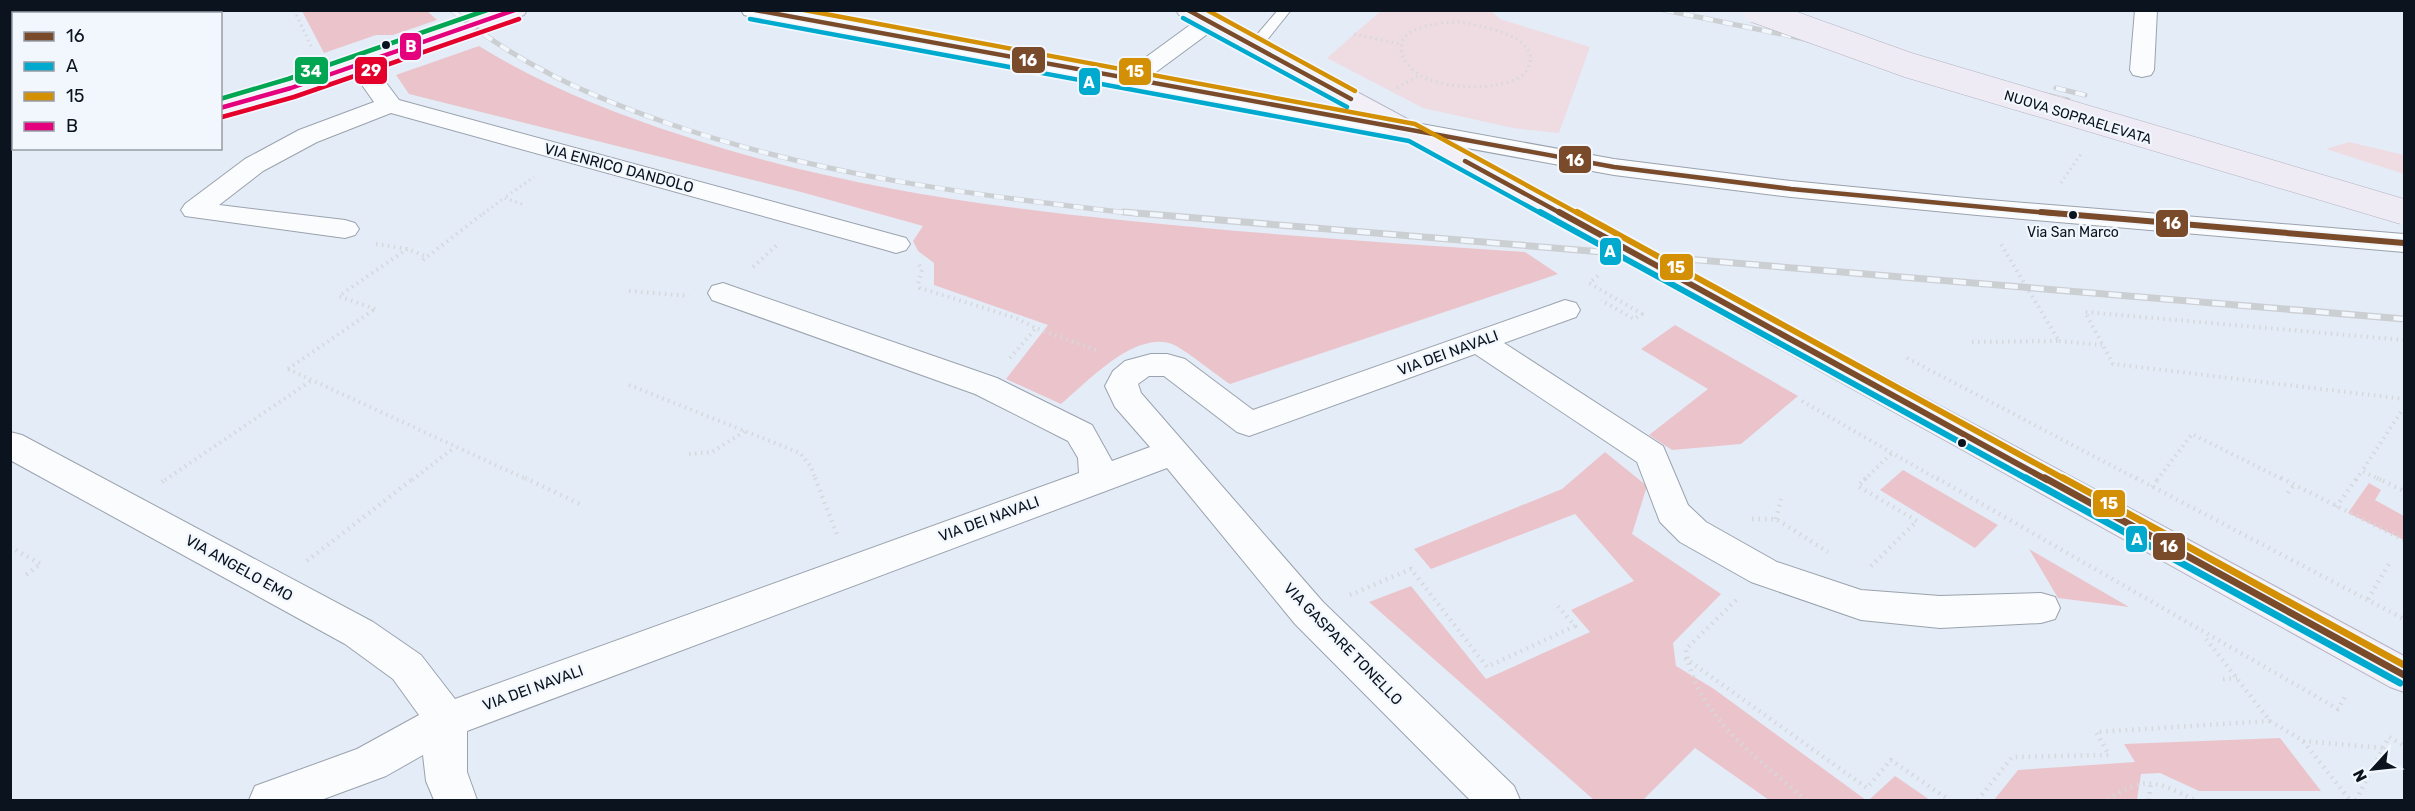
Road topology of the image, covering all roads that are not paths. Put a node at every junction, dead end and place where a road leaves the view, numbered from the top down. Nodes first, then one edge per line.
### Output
1 (516, 10) edge
2 (752, 10) edge
3 (1187, 10) edge
4 (1285, 10) edge
5 (1755, 10) edge
6 (1811, 10) edge
7 (2146, 10) edge
8 (1209, 22) junction
9 (1254, 47) junction
10 (360, 65) junction
11 (2142, 70) dead end
12 (1130, 80) junction
13 (390, 105) junction
14 (222, 107) edge
15 (1412, 132) junction
16 (2404, 189) edge
17 (2404, 212) edge
18 (345, 229) dead end
19 (2404, 243) edge
20 (896, 244) road end
21 (723, 293) road end
22 (1581, 303) road end
23 (1479, 342) junction
24 (10, 444) edge
25 (1173, 452) junction
26 (1098, 479) junction
27 (2041, 608) dead end
28 (2404, 675) edge
29 (447, 720) junction
30 (270, 801) edge
31 (456, 801) edge
32 (1499, 801) edge

1 - 10 main road
2 - 12 street
3 - 8 main road
4 - 9 lane
5 - 17 highway, NUOVA SOPRAELEVATA, bridge
6 - 16 highway, NUOVA SOPRAELEVATA
7 - 11 street
8 - 9 main road
8 - 12 street
9 - 15 main road
10 - 13 street
10 - 14 main road
12 - 15 street
13 - 18 street
13 - 20 street, VIA ENRICO DANDOLO
15 - 19 street
15 - 28 main road
21 - 26 street
22 - 23 street, VIA DEI NAVALI
23 - 25 street, VIA DEI NAVALI
23 - 27 street
24 - 29 street, VIA ANGELO EMO
25 - 26 street, VIA DEI NAVALI
25 - 32 street, VIA GASPARE TONELLO
26 - 29 street, VIA DEI NAVALI
29 - 30 street, VIA DEI NAVALI
29 - 31 street

